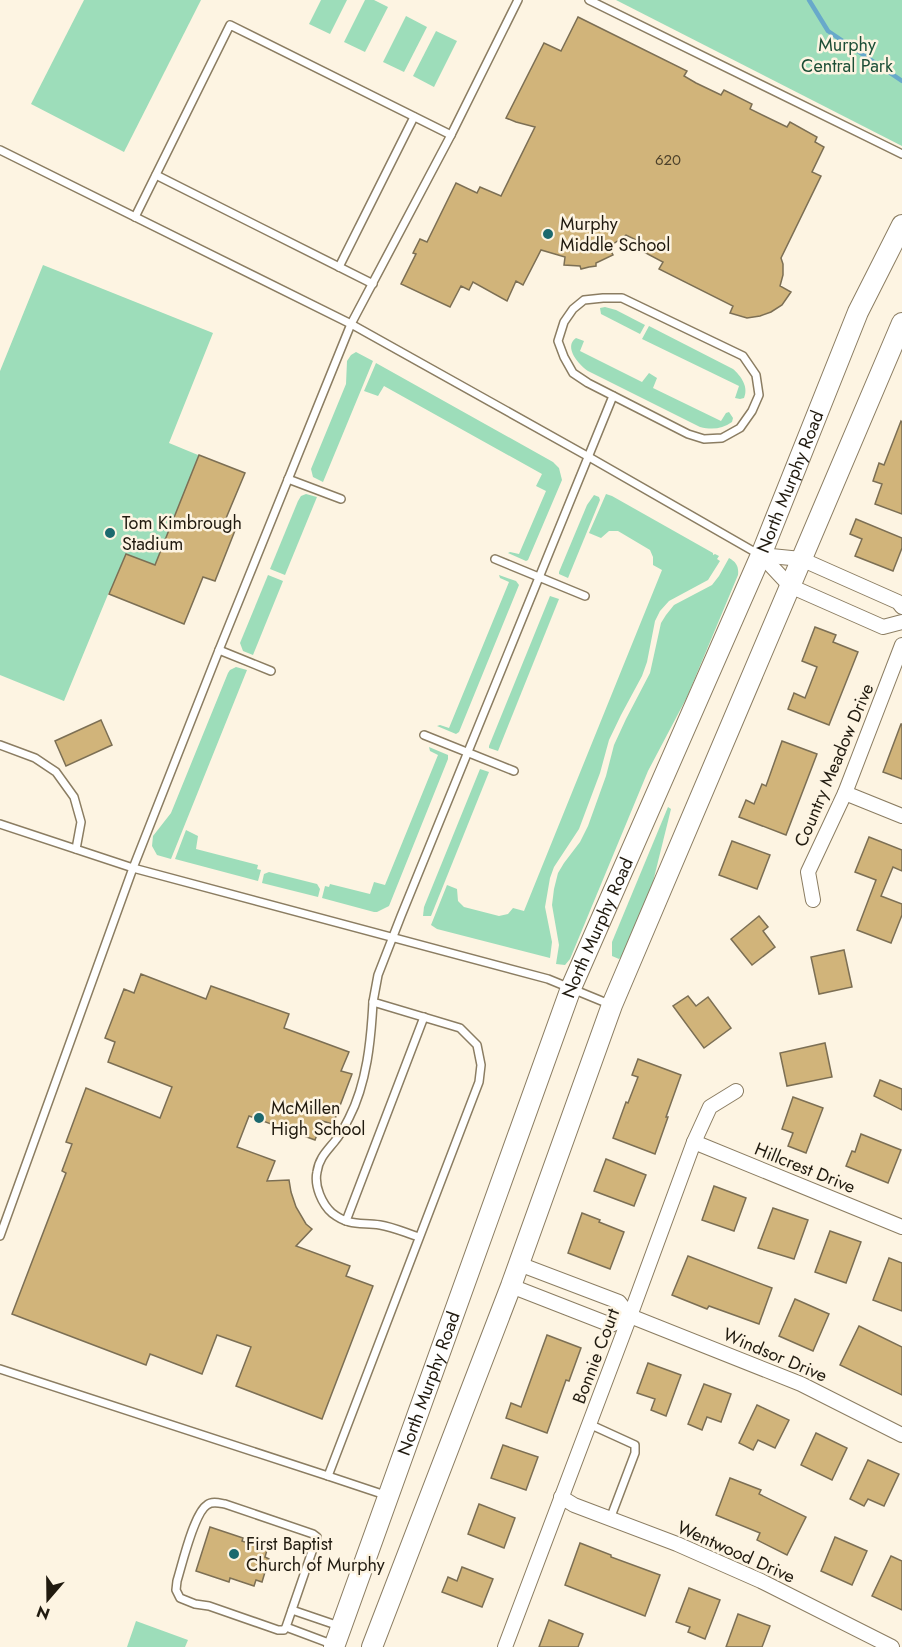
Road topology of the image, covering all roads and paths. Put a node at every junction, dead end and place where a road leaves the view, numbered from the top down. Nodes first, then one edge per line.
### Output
1 (518, 0) edge
2 (589, 0) edge
3 (414, 117) junction
4 (451, 135) junction
5 (0, 150) edge
6 (902, 154) edge
7 (156, 176) junction
8 (135, 217) junction
9 (902, 225) edge
10 (339, 267) junction
11 (373, 284) junction
12 (902, 323) edge
13 (351, 324) junction
14 (613, 396) junction
15 (589, 457) junction
16 (288, 479) junction
17 (341, 499) dead end
18 (761, 555) junction
19 (495, 559) dead end
20 (801, 560) junction
21 (540, 577) junction
22 (790, 586) junction
23 (585, 596) dead end
24 (902, 607) edge
25 (902, 622) edge
26 (902, 645) edge
27 (219, 650) junction
28 (271, 671) dead end
29 (424, 735) dead end
30 (0, 745) edge
31 (468, 753) junction
32 (514, 771) dead end
33 (845, 793) junction
34 (902, 816) edge
35 (0, 824) edge
36 (76, 849) junction
37 (133, 868) junction
38 (813, 900) dead end
39 (392, 937) junction
40 (571, 988) junction
41 (373, 1002) junction
42 (612, 1005) junction
43 (424, 1017) junction
44 (736, 1091) dead end
45 (694, 1142) junction
46 (346, 1221) junction
47 (902, 1227) edge
48 (0, 1236) edge
49 (419, 1237) junction
50 (519, 1264) junction
51 (511, 1286) junction
52 (630, 1316) junction
53 (0, 1369) edge
54 (589, 1424) junction
55 (902, 1435) edge
56 (328, 1476) junction
57 (388, 1496) junction
58 (561, 1497) junction
59 (610, 1519) junction
60 (292, 1610) junction
61 (286, 1627) junction
62 (337, 1640) edge
63 (372, 1647) edge
64 (506, 1647) edge
65 (892, 1647) edge

1 - 4 lane
2 - 6 lane
3 - 4 lane
3 - 7 lane
3 - 10 lane
4 - 11 lane
5 - 8 lane
7 - 8 lane
7 - 10 lane
8 - 13 lane
9 - 18 main road, North Murphy Road
10 - 11 lane
11 - 13 lane
12 - 20 main road
13 - 15 lane
13 - 16 lane
14 - 14 lane
14 - 15 lane
15 - 18 lane
15 - 21 lane
16 - 17 lane
16 - 27 lane
18 - 20 street
18 - 22 street
18 - 40 main road, North Murphy Road
19 - 21 lane
20 - 22 main road
20 - 24 street
21 - 23 lane
21 - 31 lane
22 - 25 street
22 - 42 main road
26 - 33 street, Country Meadow Drive
27 - 28 lane
27 - 37 lane
29 - 31 lane
30 - 36 lane
31 - 32 lane
31 - 39 lane
33 - 34 street
33 - 38 street, Country Meadow Drive
35 - 36 lane
36 - 37 lane
37 - 39 lane
37 - 48 lane
39 - 40 lane
39 - 41 lane
40 - 42 lane
40 - 57 main road, North Murphy Road
41 - 43 lane
41 - 46 lane
42 - 50 main road
43 - 46 lane
43 - 49 lane
44 - 45 street, Bonnie Court
45 - 47 street, Hillcrest Drive
45 - 52 street, Bonnie Court
46 - 49 lane
49 - 56 lane
50 - 51 main road
50 - 52 street, Windsor Drive
51 - 52 street
51 - 63 main road
52 - 54 street, Bonnie Court
52 - 55 street, Windsor Drive
53 - 56 lane
54 - 58 street, Bonnie Court
54 - 59 lane
56 - 57 lane
57 - 62 main road, North Murphy Road
58 - 59 street, Wentwood Drive
58 - 64 street, Bonnie Court
59 - 65 street, Wentwood Drive
60 - 61 lane
60 - 61 lane
60 - 62 lane
61 - 62 lane

